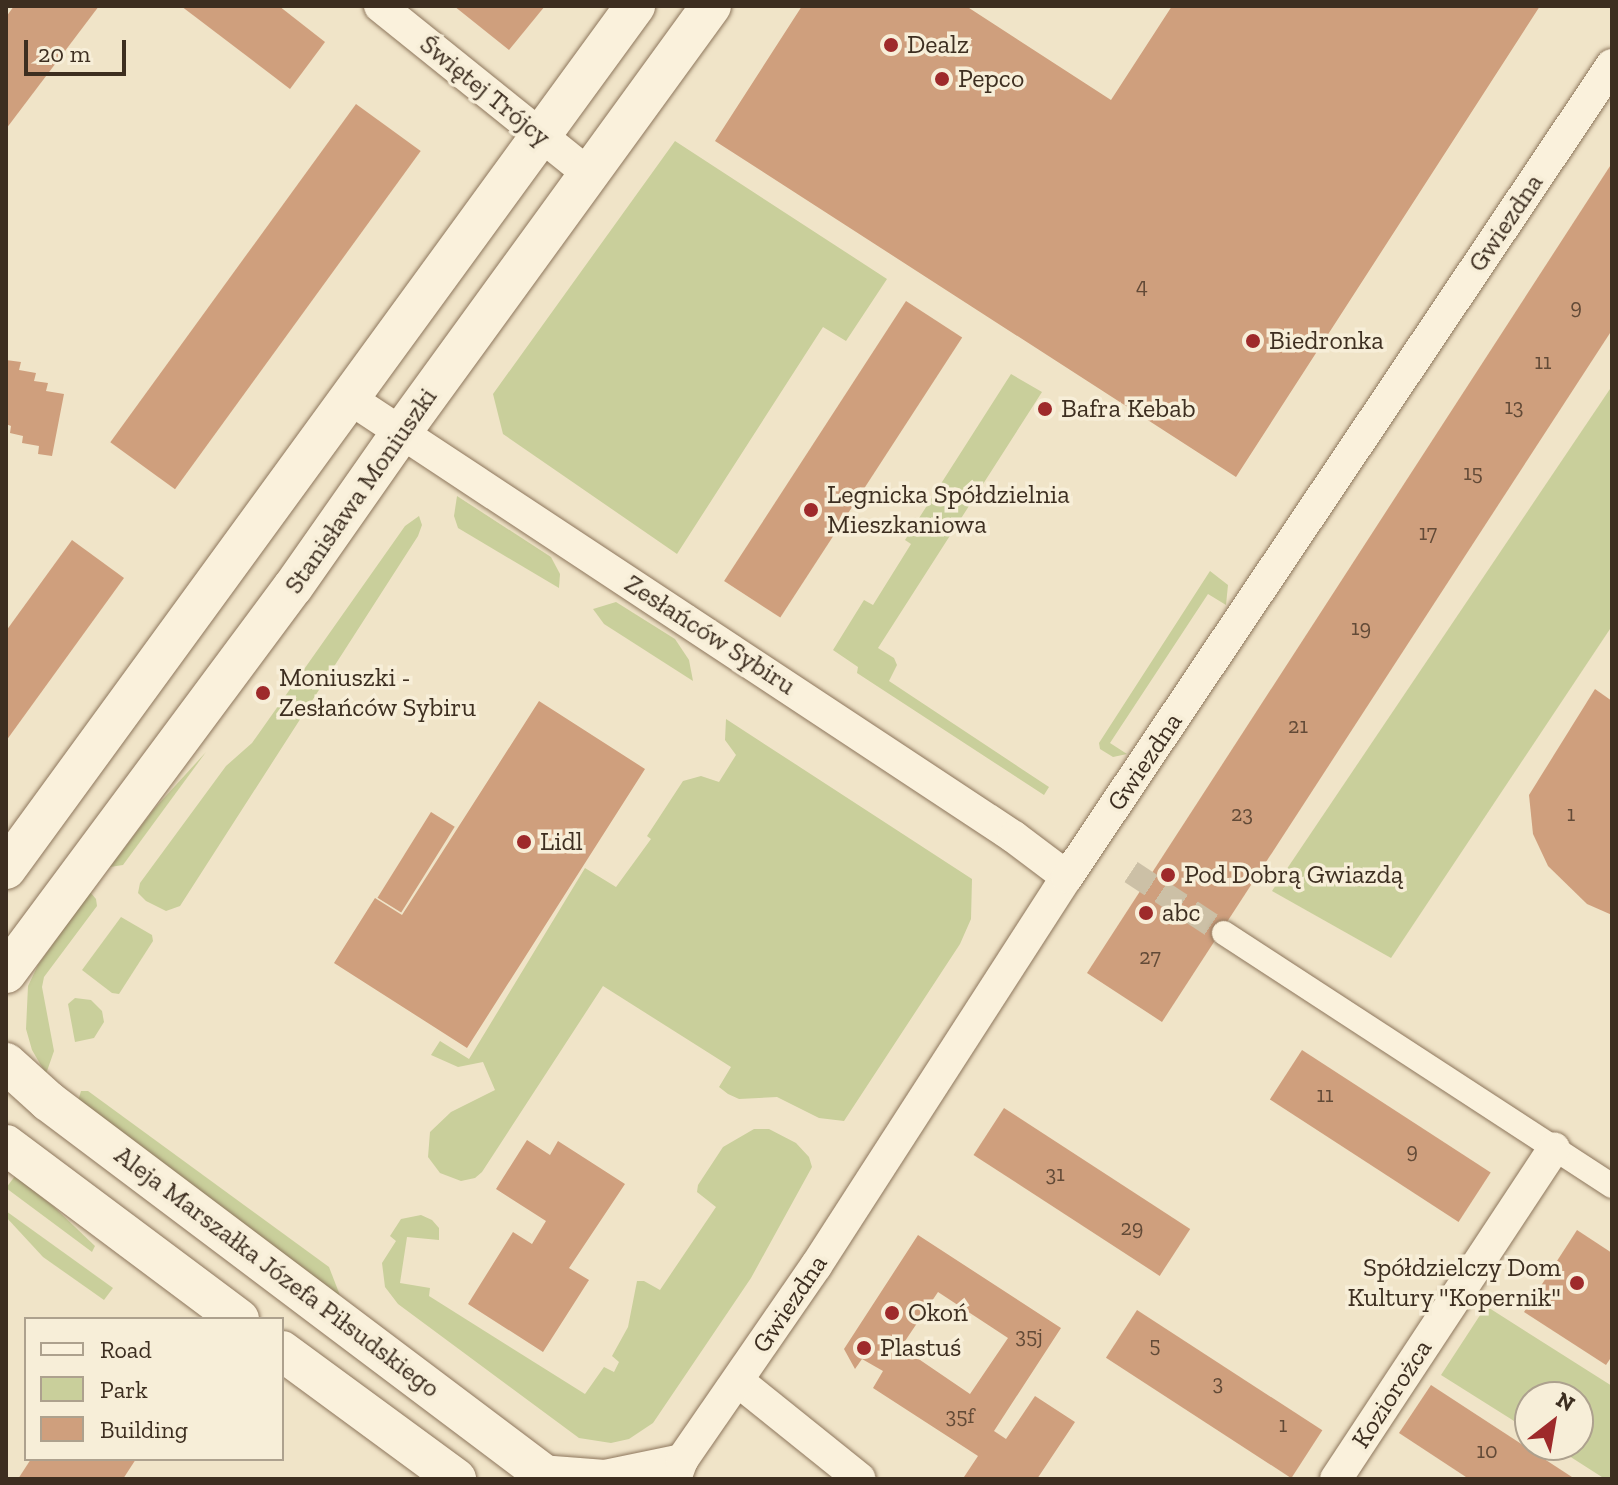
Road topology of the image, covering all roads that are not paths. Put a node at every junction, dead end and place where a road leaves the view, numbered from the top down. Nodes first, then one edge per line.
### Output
1 (380, 6) edge
2 (635, 6) edge
3 (711, 6) edge
4 (1612, 65) edge
5 (541, 137) junction
6 (590, 175) junction
7 (349, 398) junction
8 (400, 434) junction
9 (8, 864) edge
10 (1067, 877) junction
11 (1224, 933) tunnel mouth
12 (6, 973) edge
13 (6, 1063) edge
14 (6, 1145) edge
15 (1554, 1149) junction
16 (1612, 1186) edge
17 (236, 1317) edge
18 (284, 1352) edge
19 (738, 1381) junction
20 (671, 1473) edge
21 (545, 1475) edge
22 (456, 1479) edge
23 (860, 1479) edge
24 (1336, 1479) edge

1 - 5 street, Świętej Trójcy
2 - 5 street
3 - 6 street, Stanisława Moniuszki
4 - 10 street, Gwiezdna
5 - 6 street, Świętej Trójcy
5 - 7 street
6 - 8 street, Stanisława Moniuszki
7 - 8 street, Zesłańców Sybiru
7 - 9 street
8 - 10 street, Zesłańców Sybiru
8 - 12 street, Stanisława Moniuszki
10 - 19 street, Gwiezdna
11 - 15 street
13 - 21 street, Aleja Marszałka Józefa Piłsudskiego
14 - 17 street
15 - 16 street
15 - 24 street, Koziorożca
18 - 22 street
19 - 20 street, Gwiezdna
19 - 23 street
20 - 21 street

